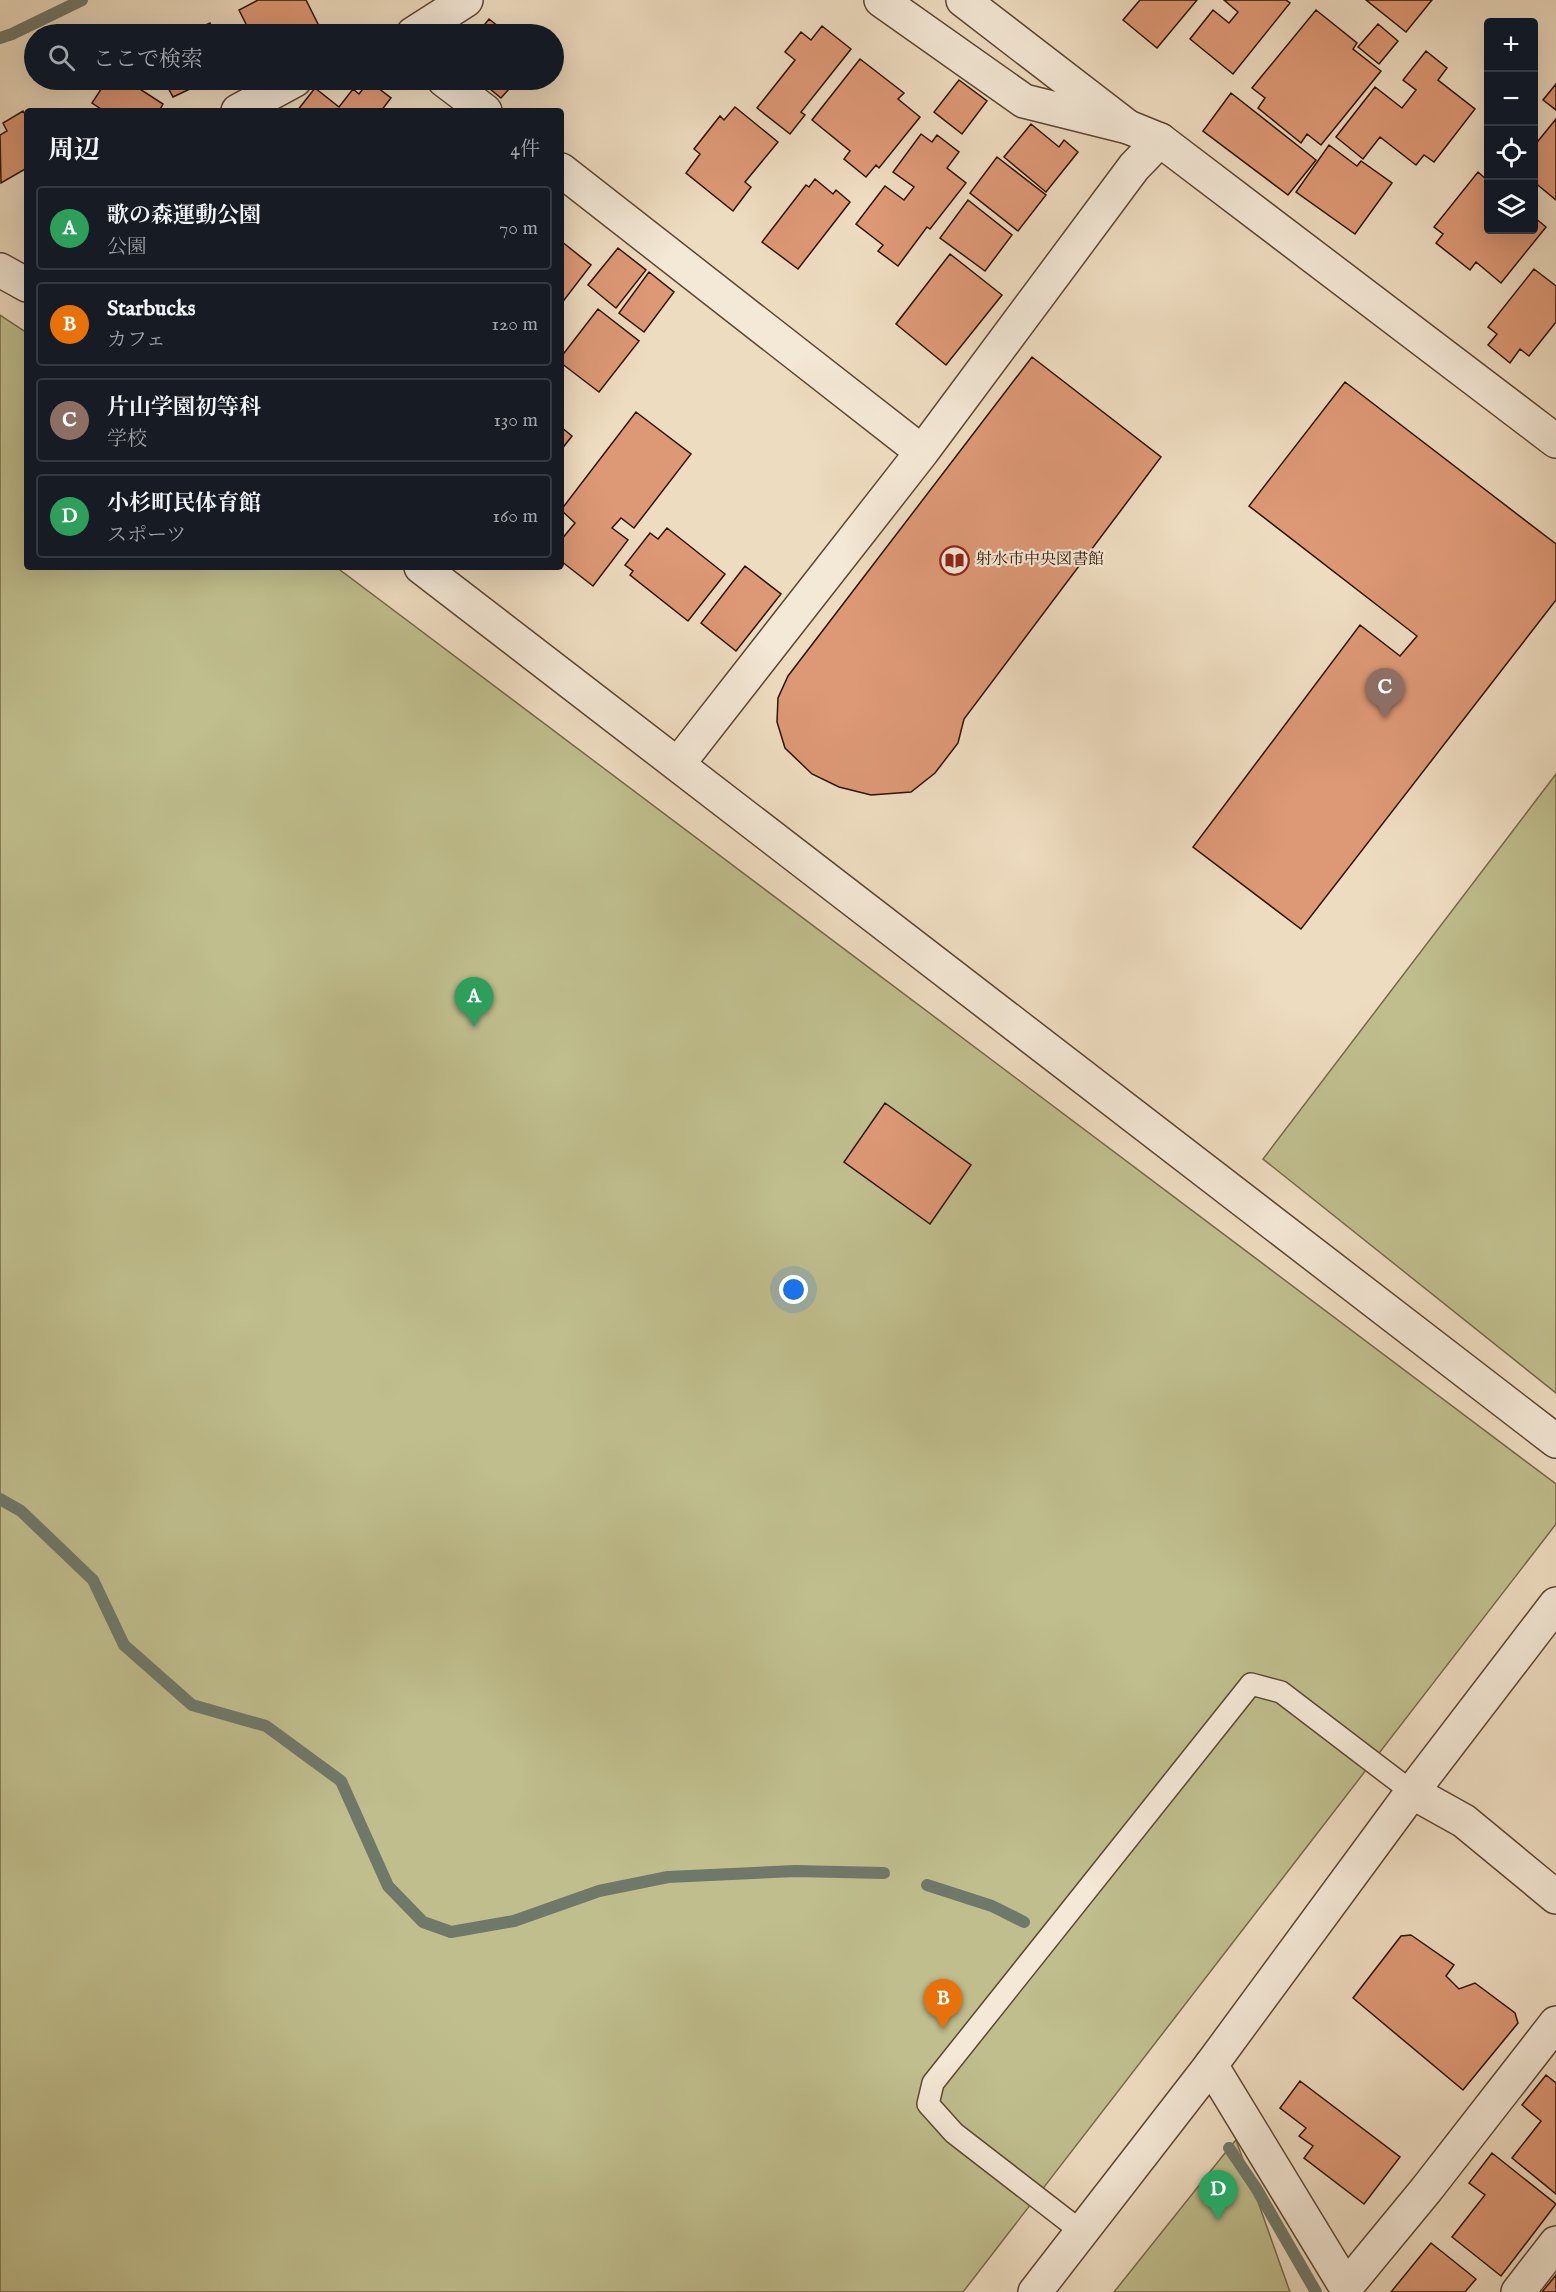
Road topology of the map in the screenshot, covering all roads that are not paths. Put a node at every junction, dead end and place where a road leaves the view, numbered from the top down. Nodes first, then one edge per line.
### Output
1 (466, 0) edge
2 (881, 0) edge
3 (963, 0) edge
4 (429, 24) edge
5 (277, 90) edge
6 (457, 90) edge
7 (244, 108) edge
8 (480, 108) edge
9 (1128, 127) junction
10 (1160, 140) junction
11 (564, 172) edge
12 (0, 270) edge
13 (24, 283) edge
14 (1555, 438) edge
15 (922, 452) junction
16 (425, 570) edge
17 (678, 764) junction
18 (1556, 1441) edge
19 (1556, 1604) edge
20 (1412, 1792) junction
21 (1556, 1898) edge
22 (1552, 2036) edge
23 (1211, 2065) junction
24 (1082, 2232) junction
25 (1556, 2243) edge
26 (1035, 2292) edge
27 (1518, 2292) edge

1 - 4 street
2 - 9 street
3 - 9 street
5 - 7 street
6 - 8 street
9 - 10 street
10 - 14 street
10 - 15 street
11 - 15 street
12 - 13 street
15 - 17 street
16 - 17 street
17 - 18 street
19 - 20 street
20 - 21 street
20 - 23 street
20 - 24 lane
22 - 23 street
23 - 24 street
24 - 26 street
25 - 27 street

